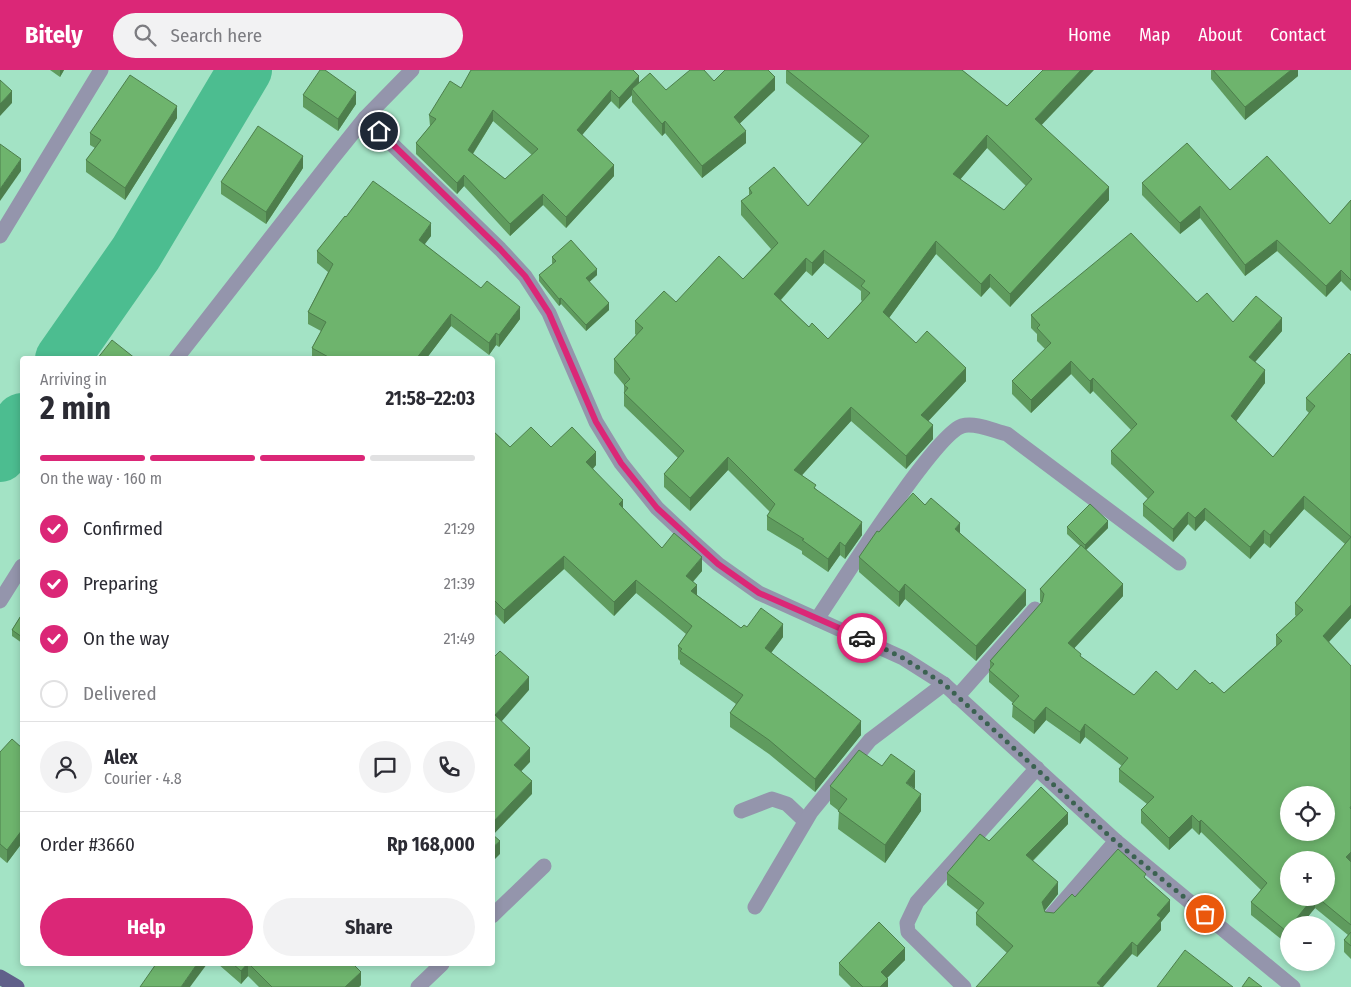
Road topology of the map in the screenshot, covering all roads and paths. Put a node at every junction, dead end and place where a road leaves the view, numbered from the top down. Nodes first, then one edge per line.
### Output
1 (101, 70) edge
2 (412, 70) edge
3 (365, 118) junction
4 (0, 236) edge
5 (178, 356) edge
6 (1178, 563) dead end
7 (20, 569) edge
8 (0, 601) edge
9 (1034, 608) edge
10 (817, 619) junction
11 (944, 684) junction
12 (957, 697) junction
13 (1037, 768) junction
14 (741, 811) dead end
15 (805, 821) junction
16 (1116, 842) junction
17 (544, 866) dead end
18 (755, 907) dead end
19 (495, 913) edge
20 (1051, 916) edge
21 (440, 966) edge
22 (418, 987) edge
23 (964, 987) edge
24 (1293, 987) edge

1 - 4 street
2 - 3 street
3 - 5 street
3 - 10 street
6 - 10 street
7 - 8 street
9 - 12 street
10 - 11 street
11 - 12 street
11 - 15 street
12 - 13 street
13 - 16 street
13 - 23 street
14 - 15 street
15 - 18 street
16 - 20 street
16 - 24 street
17 - 19 street
21 - 22 street

